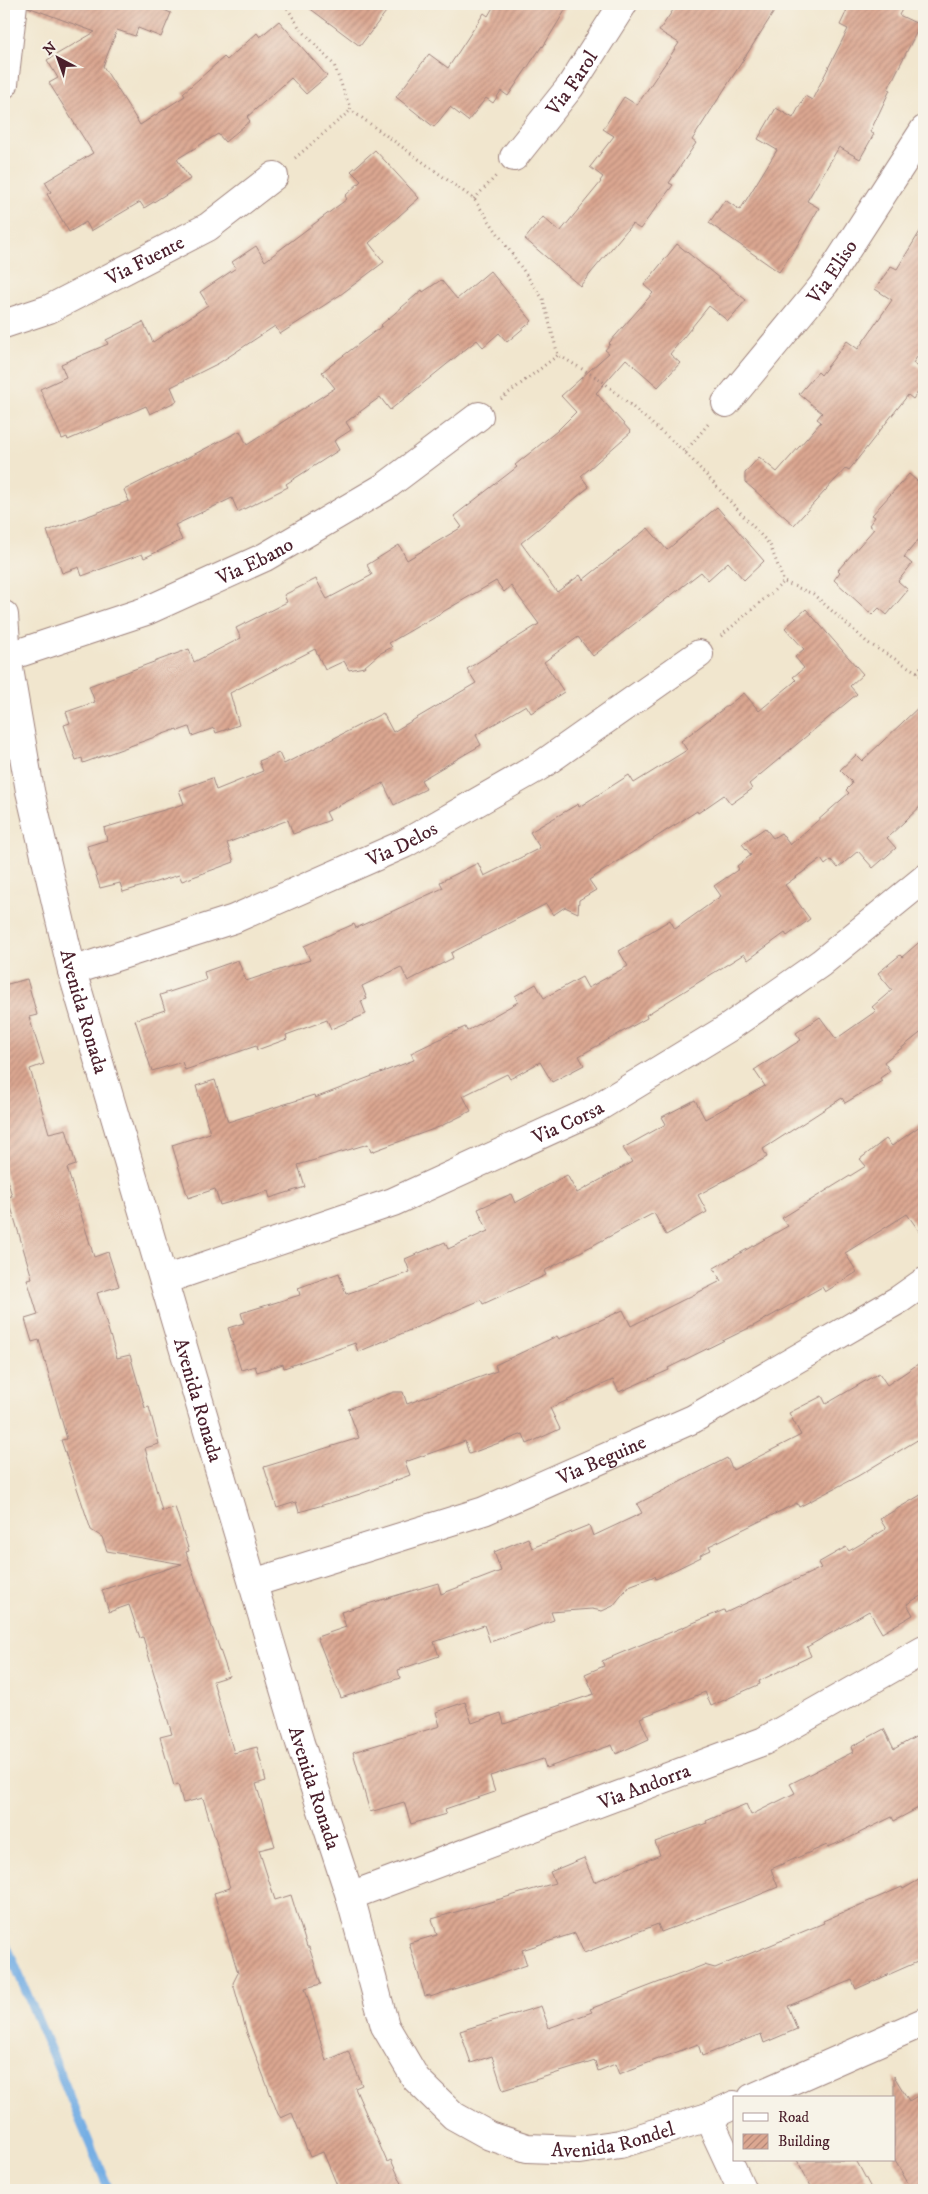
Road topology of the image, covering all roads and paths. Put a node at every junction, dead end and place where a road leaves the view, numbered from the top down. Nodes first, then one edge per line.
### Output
1 (13, 4) edge
2 (285, 4) edge
3 (623, 4) edge
4 (4, 84) edge
5 (350, 110) junction
6 (924, 130) edge
7 (514, 158) dead end
8 (274, 176) joint
9 (4, 324) edge
10 (558, 355) junction
11 (726, 403) joint
12 (479, 416) joint
13 (685, 452) junction
14 (784, 582) junction
15 (4, 615) edge
16 (700, 654) joint
17 (7, 657) junction
18 (924, 663) edge
19 (917, 672) junction
20 (924, 680) edge
21 (924, 879) edge
22 (72, 972) junction
23 (164, 1280) junction
24 (924, 1282) edge
25 (253, 1583) junction
26 (924, 1650) edge
27 (350, 1896) junction
28 (924, 2022) edge
29 (757, 2096) edge
30 (733, 2105) edge
31 (708, 2117) junction
32 (490, 2136) joint
33 (742, 2190) edge

1 - 4 street
2 - 5 path
3 - 7 street, Via Farol
5 - 8 path
5 - 10 path
6 - 11 street, Via Eliso
8 - 9 street, Via Fuente
10 - 12 path
10 - 13 path
11 - 13 path
12 - 17 street, Via Ebano
13 - 14 path
14 - 16 path
14 - 19 path
15 - 17 street, Avenida Ronada
16 - 22 street, Via Delos
17 - 22 street, Avenida Ronada
18 - 19 path
19 - 20 path
21 - 23 street, Via Corsa
22 - 23 street, Avenida Ronada
23 - 25 street, Avenida Ronada
24 - 25 street, Via Beguine
25 - 27 street, Avenida Ronada
26 - 27 street, Via Andorra
27 - 32 street, Avenida Ronada
28 - 29 street
30 - 31 street, Avenida Rondel
31 - 32 street, Avenida Rondel
31 - 33 street

